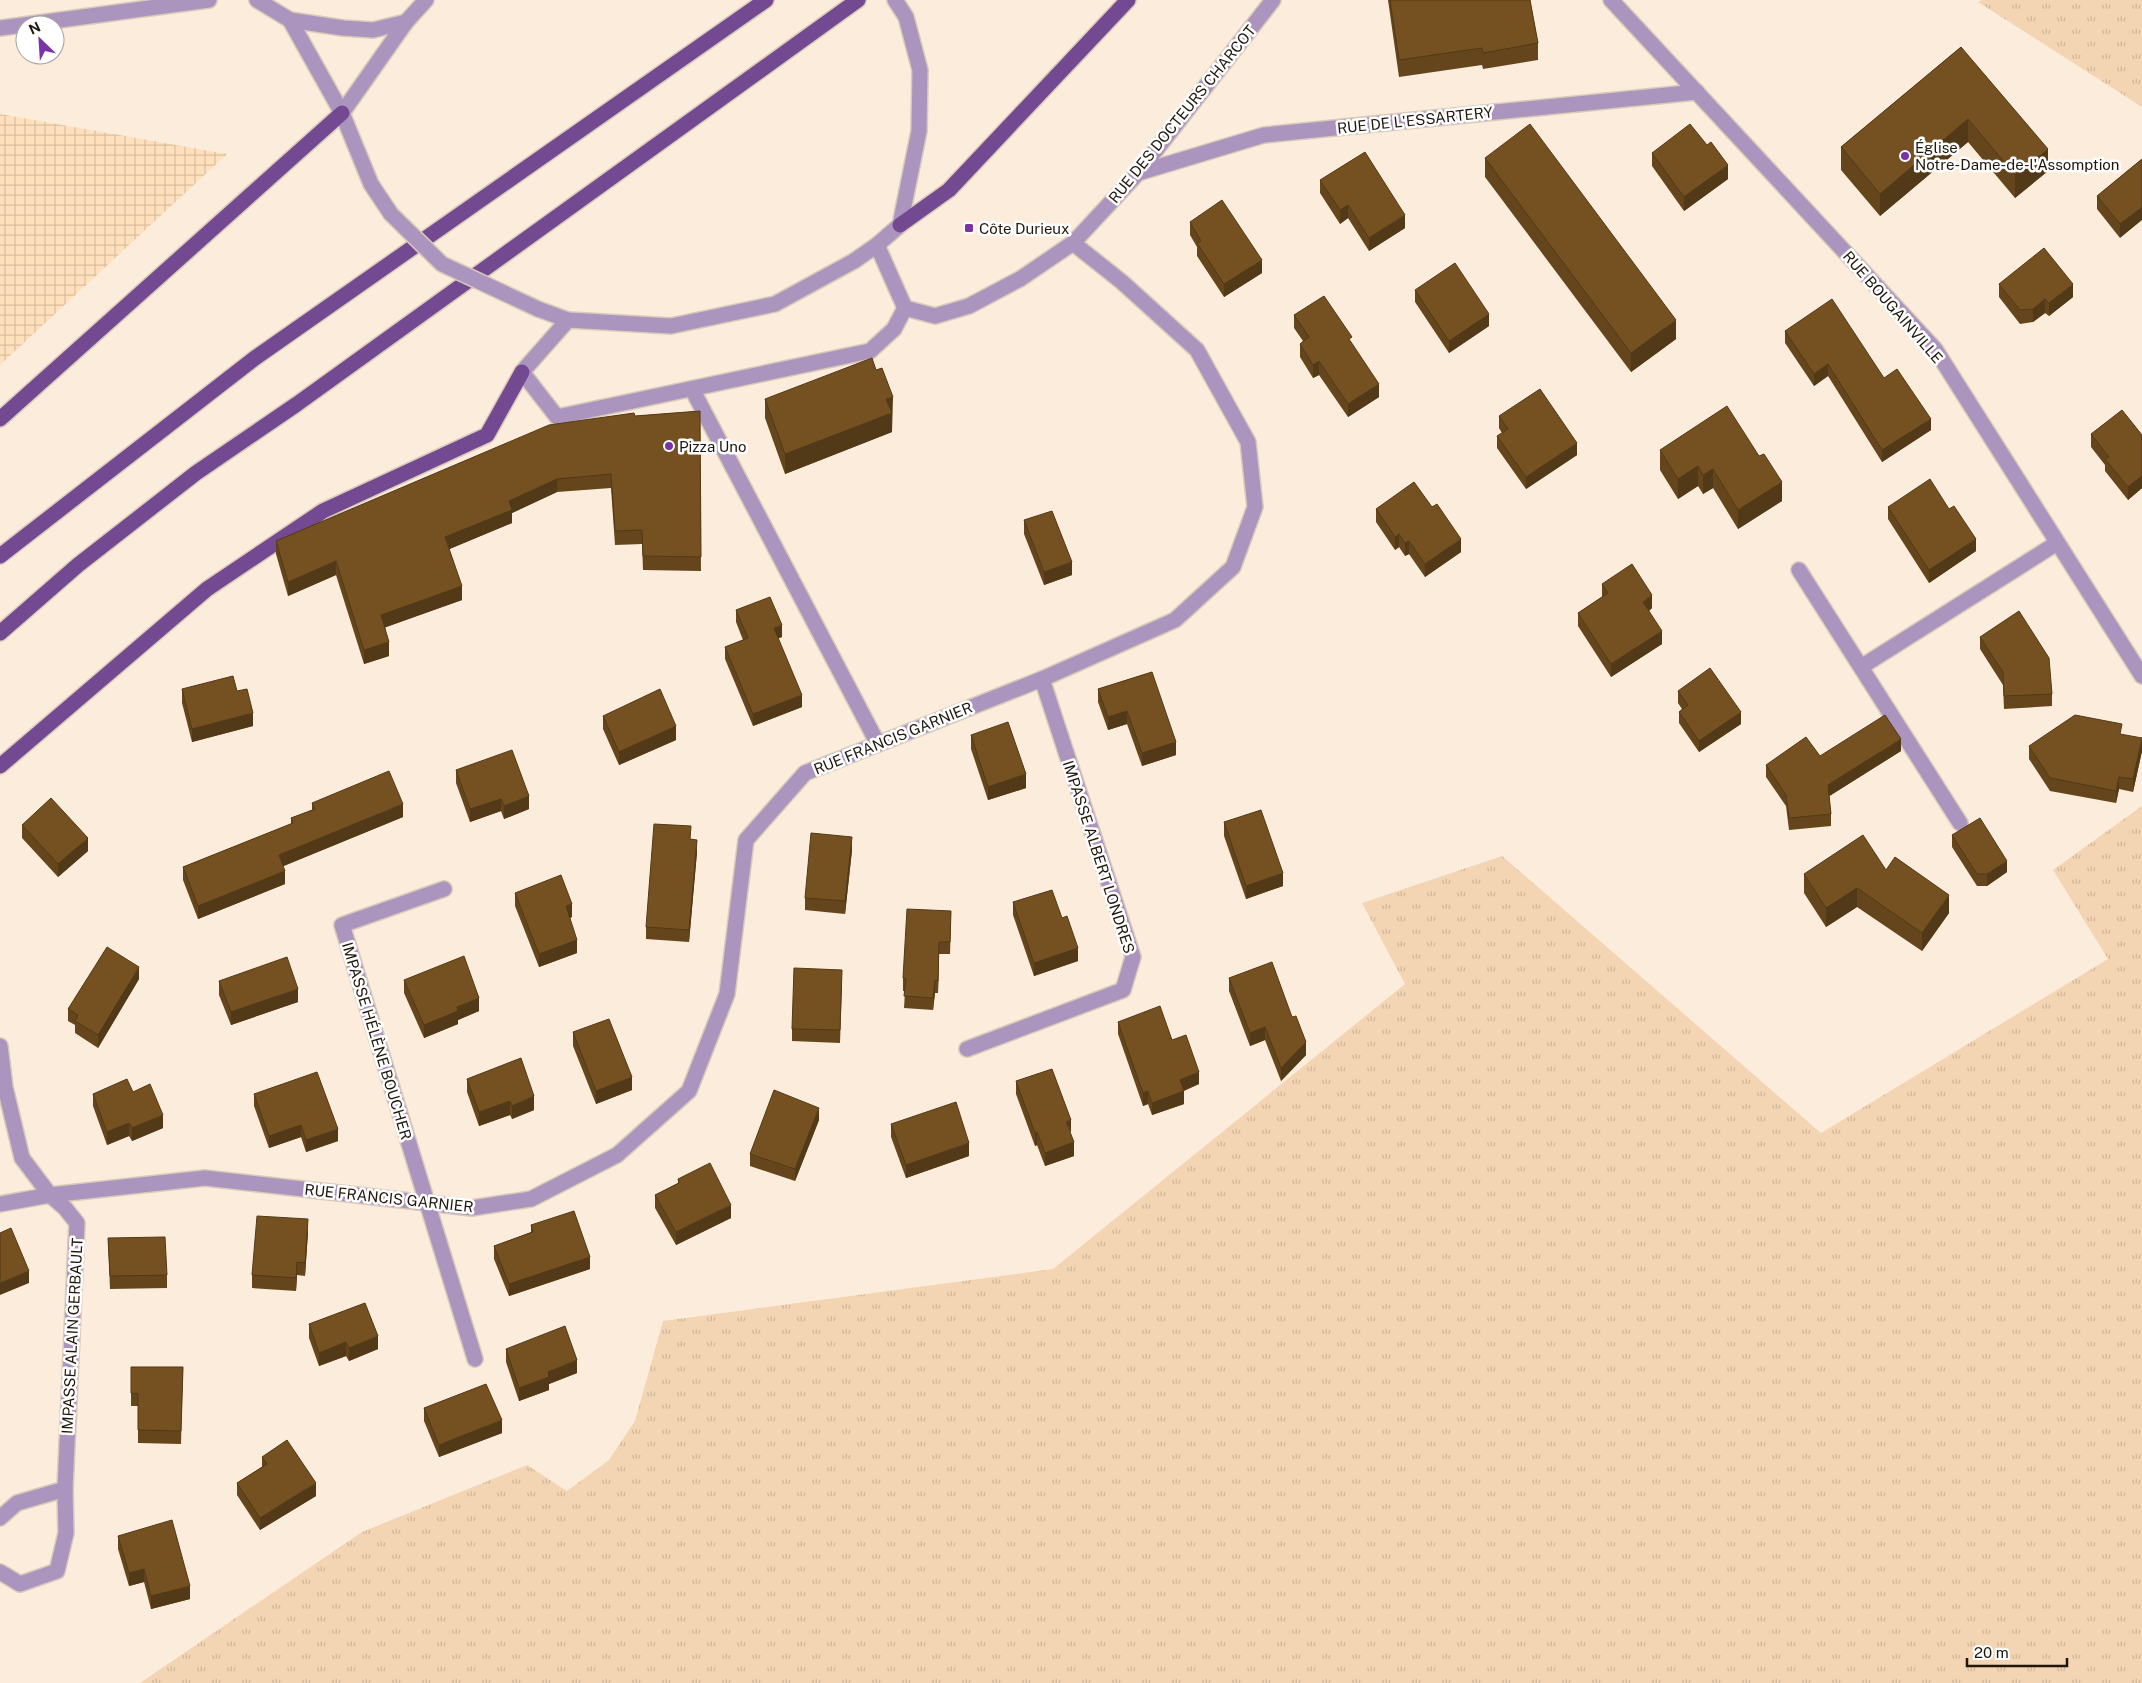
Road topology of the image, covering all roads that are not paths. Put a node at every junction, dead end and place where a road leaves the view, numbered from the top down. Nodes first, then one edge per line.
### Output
1 (209, 0) edge
2 (257, 0) edge
3 (426, 0) edge
4 (766, 0) edge
5 (858, 0) edge
6 (895, 0) edge
7 (1128, 0) edge
8 (1273, 0) edge
9 (1611, 0) edge
10 (290, 20) junction
11 (406, 22) junction
12 (0, 28) edge
13 (1697, 92) junction
14 (342, 113) junction
15 (1138, 173) junction
16 (900, 225) junction
17 (1073, 243) junction
18 (877, 245) junction
19 (905, 308) junction
20 (568, 320) junction
21 (522, 372) junction
22 (692, 389) junction
23 (0, 419) edge
24 (2057, 543) junction
25 (0, 556) edge
26 (1799, 570) dead end
27 (0, 633) edge
28 (1861, 667) junction
29 (2142, 676) edge
30 (1042, 679) junction
31 (878, 744) junction
32 (0, 766) edge
33 (1960, 823) dead end
34 (444, 889) dead end
35 (0, 1046) edge
36 (967, 1049) dead end
37 (50, 1195) junction
38 (427, 1203) junction
39 (0, 1204) edge
40 (475, 1359) dead end
41 (65, 1489) junction
42 (0, 1518) edge
43 (0, 1572) edge

1 - 12 street
2 - 10 street
3 - 11 street
4 - 25 main road
5 - 27 main road
6 - 16 street
7 - 16 main road
8 - 15 street, RUE DES DOCTEURS CHARCOT
9 - 13 street, RUE BOUGAINVILLE
10 - 11 street
10 - 14 street
11 - 14 street
13 - 15 street, RUE DE L'ESSARTERY
13 - 24 street, RUE BOUGAINVILLE
14 - 20 street, bridge
14 - 23 main road
15 - 17 street, RUE DES DOCTEURS CHARCOT
16 - 18 street
17 - 19 street, RUE DES DOCTEURS CHARCOT
17 - 30 street, RUE FRANCIS GARNIER
18 - 19 street
18 - 20 street
19 - 22 street
20 - 21 street
21 - 22 street
21 - 32 main road
22 - 31 street
24 - 28 street
24 - 29 street, RUE BOUGAINVILLE
26 - 28 street
28 - 33 street
30 - 31 street, RUE FRANCIS GARNIER
30 - 36 street, IMPASSE ALBERT LONDRES
31 - 38 street, RUE FRANCIS GARNIER
34 - 38 street, IMPASSE HÉLÈNE BOUCHER
35 - 37 street, IMPASSE ALAIN GERBAULT
37 - 38 street, RUE FRANCIS GARNIER
37 - 39 street, RUE FRANCIS GARNIER
37 - 41 street, IMPASSE ALAIN GERBAULT
38 - 40 street
41 - 42 street
41 - 43 street, IMPASSE ALAIN GERBAULT

